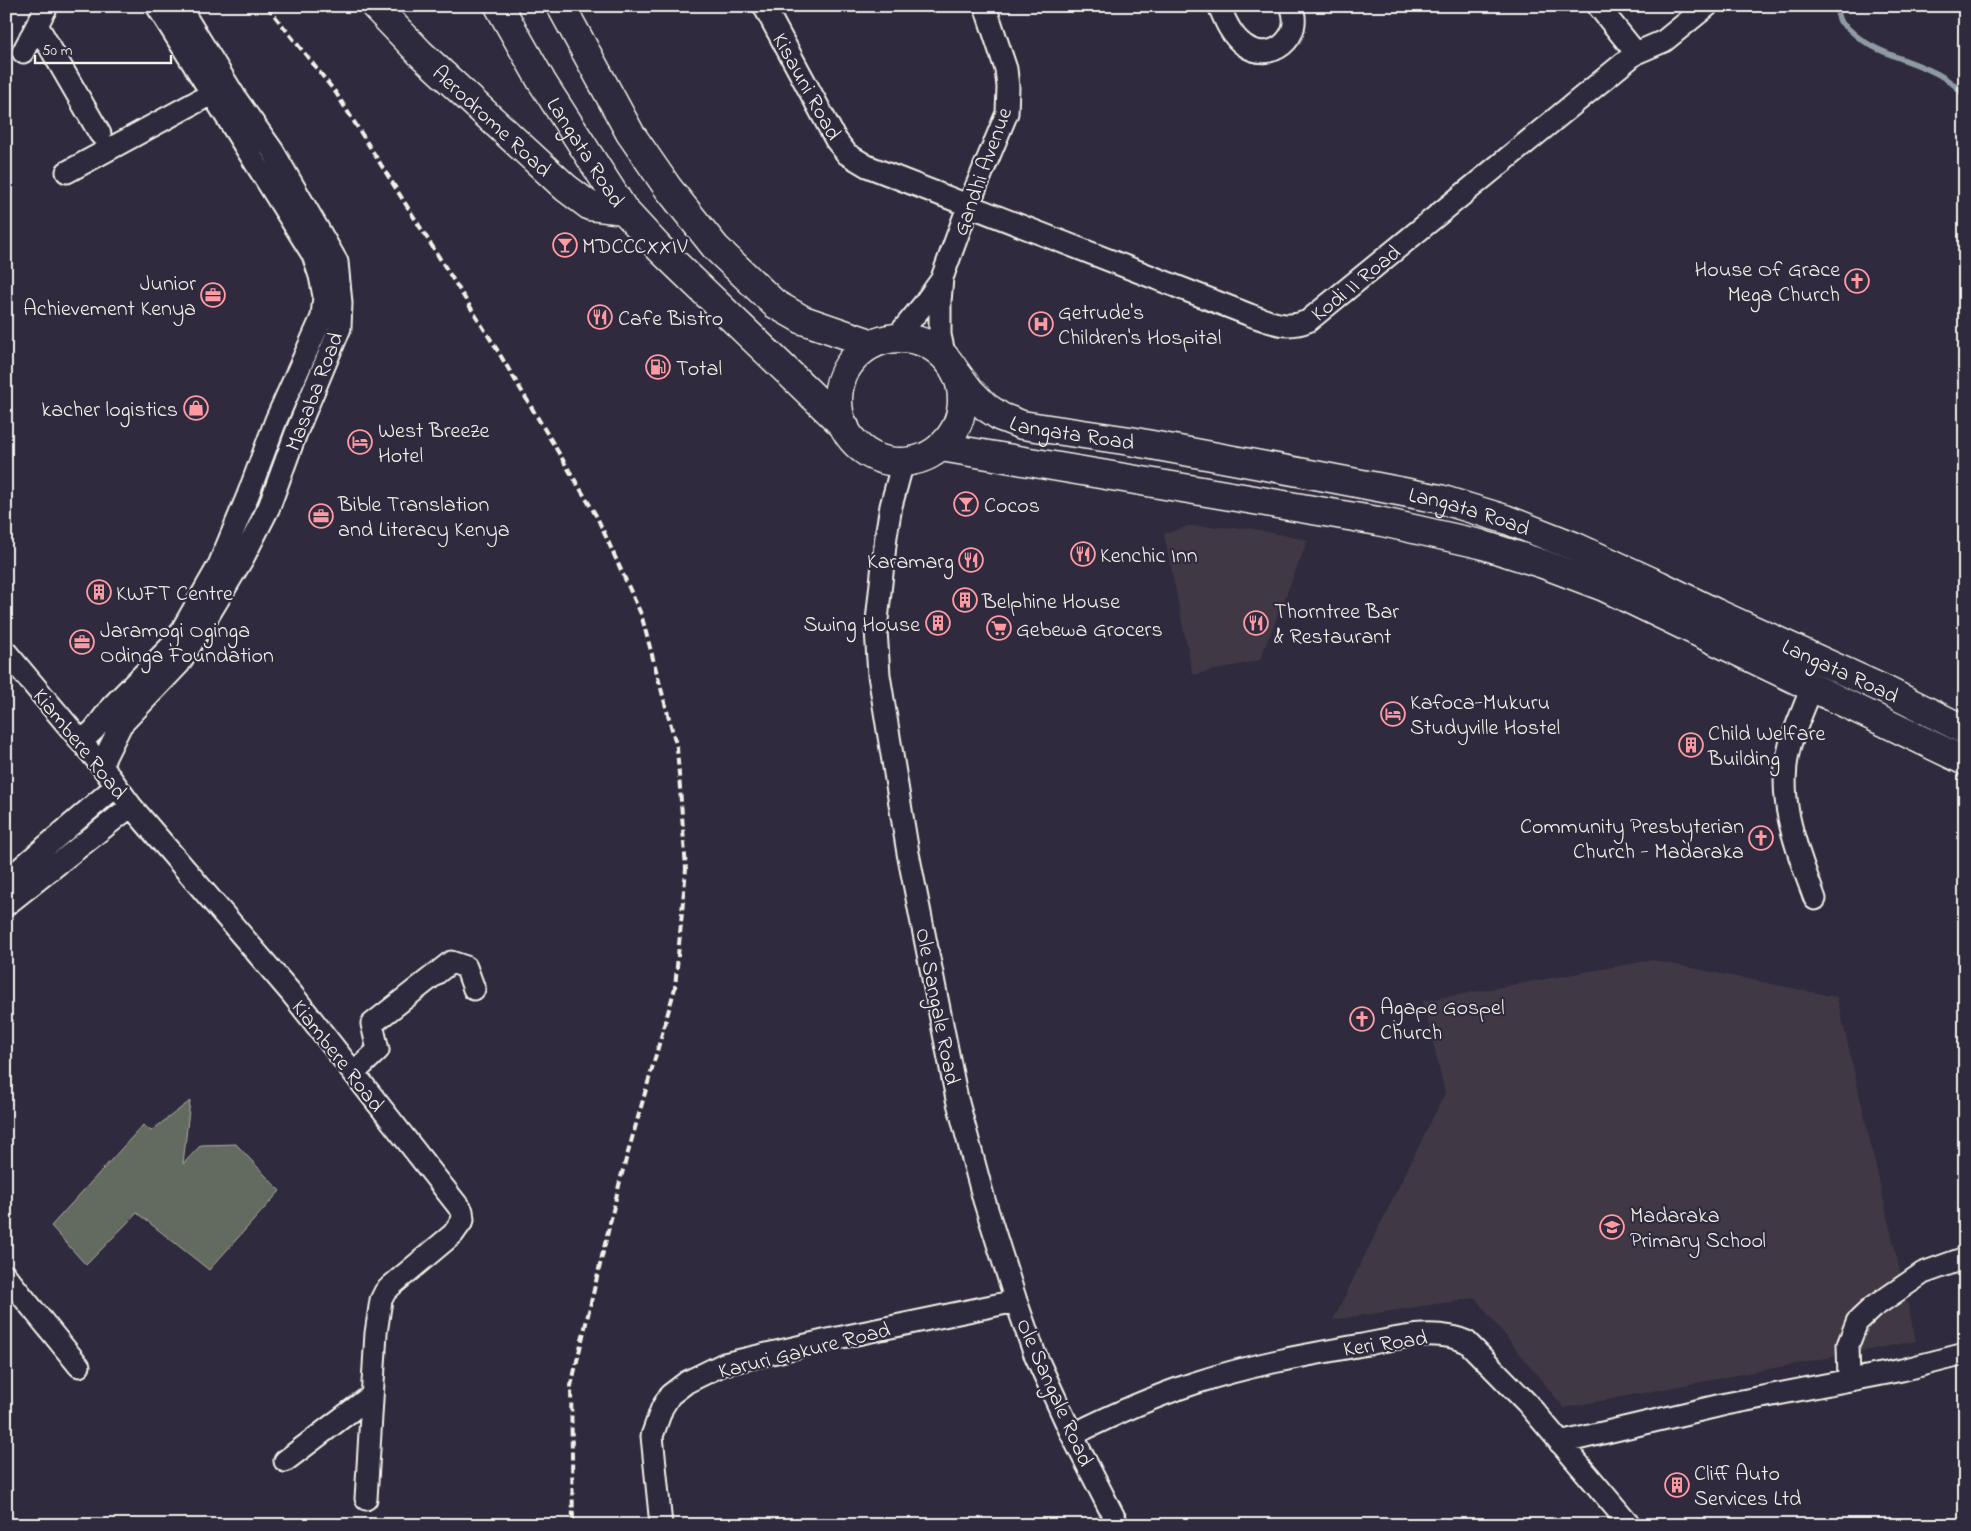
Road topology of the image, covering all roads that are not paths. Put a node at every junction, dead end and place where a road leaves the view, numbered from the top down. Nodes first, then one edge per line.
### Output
1 (47, 6) edge
2 (157, 6) edge
3 (179, 6) edge
4 (375, 6) edge
5 (499, 6) edge
6 (561, 6) edge
7 (764, 6) edge
8 (984, 6) edge
9 (1219, 6) edge
10 (1291, 6) edge
11 (1598, 6) edge
12 (1707, 6) edge
13 (37, 25) junction
14 (23, 52) dead end
15 (1636, 53) junction
16 (220, 90) junction
17 (100, 134) dead end
18 (67, 172) dead end
19 (969, 204) junction
20 (624, 210) junction
21 (942, 278) junction
22 (885, 341) junction
23 (950, 364) junction
24 (276, 420) junction
25 (845, 427) junction
26 (296, 432) junction
27 (941, 447) junction
28 (903, 462) junction
29 (6, 652) edge
30 (1812, 687) junction
31 (1965, 730) edge
32 (81, 742) junction
33 (1965, 761) edge
34 (100, 765) junction
35 (116, 786) junction
36 (131, 806) junction
37 (6, 881) edge
38 (1815, 899) dead end
39 (6, 905) edge
40 (474, 989) dead end
41 (354, 1073) junction
42 (1965, 1258) edge
43 (6, 1276) edge
44 (1016, 1302) junction
45 (1965, 1354) edge
46 (79, 1366) dead end
47 (1849, 1380) junction
48 (372, 1395) junction
49 (1072, 1435) junction
50 (1560, 1443) junction
51 (285, 1461) dead end
52 (366, 1499) dead end
53 (661, 1525) edge
54 (1118, 1525) edge
55 (1630, 1525) edge

1 - 13 street
2 - 16 street, Masaba Road
3 - 16 street, Masaba Road
4 - 20 main road, Aerodrome Road
5 - 20 main road, Langata Road
6 - 22 main road, Langata Road
7 - 19 street, Kisauni Road
8 - 19 street, Gandhi Avenue
9 - 10 street
11 - 15 street
12 - 15 street
13 - 14 street
13 - 17 street
15 - 19 street, Kodi II Road
16 - 18 street
16 - 24 street, Masaba Road
16 - 26 street, Masaba Road
19 - 21 street, Gandhi Avenue
20 - 25 main road, Langata Road
21 - 22 street, Gandhi Avenue
21 - 23 street, Gandhi Avenue
22 - 23 main road
22 - 25 main road
23 - 27 main road
23 - 31 main road, Langata Road
24 - 26 street
24 - 32 street, Masaba Road
25 - 28 main road
26 - 34 street, Masaba Road
27 - 28 main road
27 - 30 main road, Langata Road
28 - 44 street, Ole Sangale Road
29 - 32 street, Kiambere Road
30 - 33 main road, Langata Road
30 - 38 street
32 - 34 street, Kiambere Road
34 - 35 street, Kiambere Road
35 - 36 street, Kiambere Road
35 - 37 street
36 - 39 street
36 - 41 street, Kiambere Road
40 - 41 street
41 - 48 street, Kiambere Road
42 - 47 street
43 - 46 street
44 - 49 street, Ole Sangale Road
44 - 53 street, Karuri Gakure Road
45 - 47 street
47 - 50 street
48 - 51 street
48 - 52 street, Kiambere Road
49 - 50 street, Keri Road
49 - 54 street, Ole Sangale Road
50 - 55 street, Keri Road

